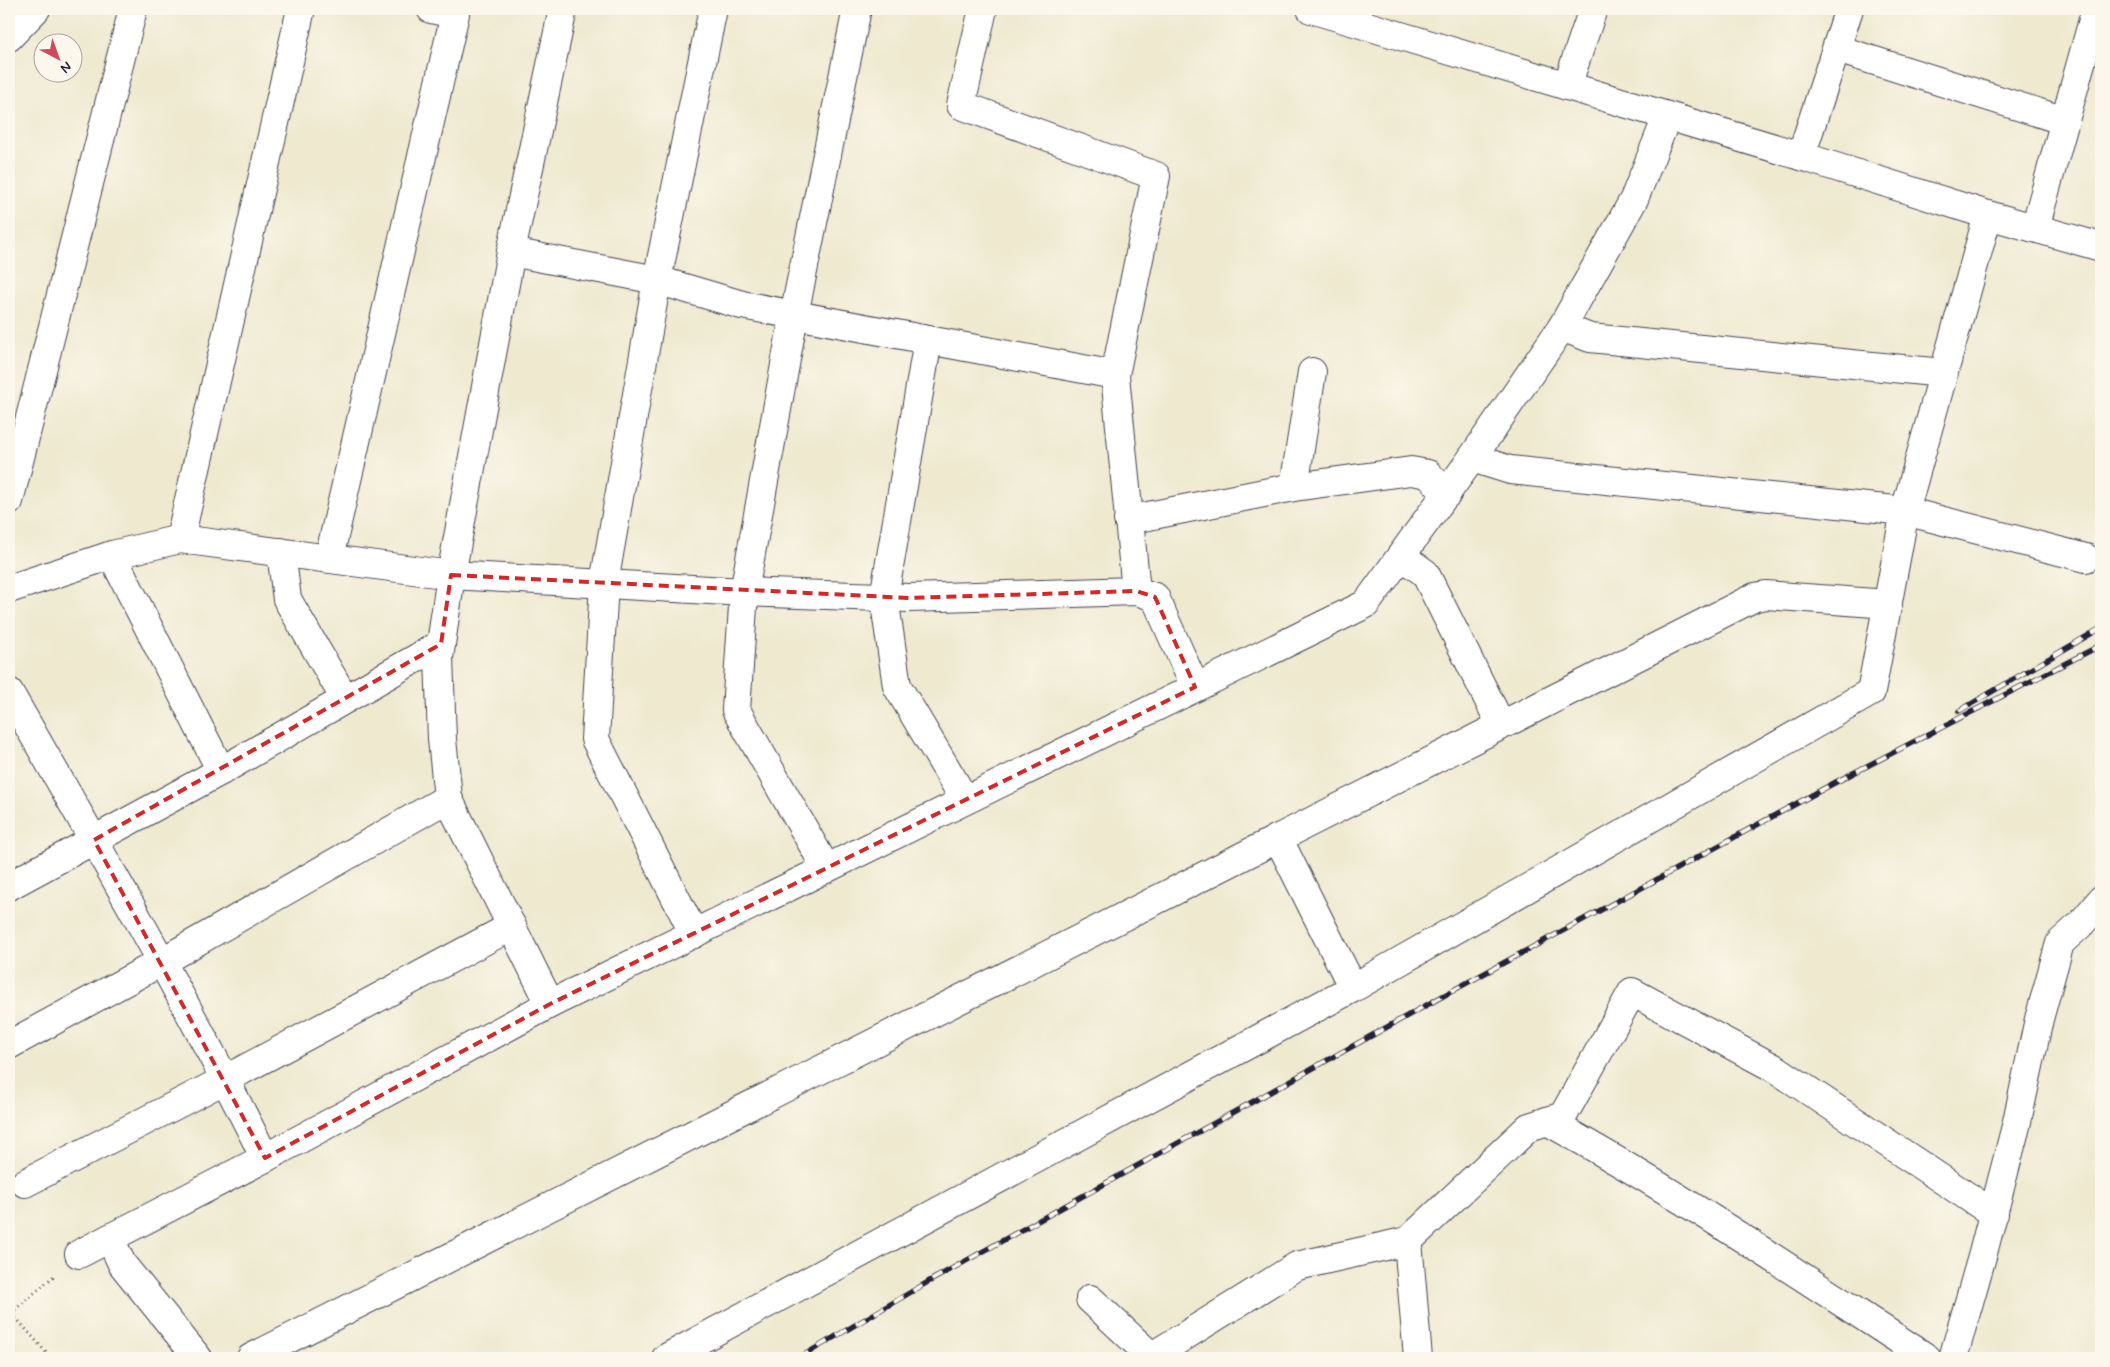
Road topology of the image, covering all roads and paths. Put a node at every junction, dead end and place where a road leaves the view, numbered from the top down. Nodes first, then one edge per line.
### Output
1 (36, 9) edge
2 (133, 9) edge
3 (301, 9) edge
4 (431, 9) edge
5 (563, 9) edge
6 (713, 9) edge
7 (857, 9) edge
8 (983, 9) edge
9 (1311, 9) edge
10 (1593, 9) edge
11 (1849, 9) edge
12 (2096, 9) edge
13 (9, 37) edge
14 (1837, 49) junction
15 (1567, 86) junction
16 (1667, 116) junction
17 (2065, 121) junction
18 (1801, 156) junction
19 (1988, 215) junction
20 (2035, 228) junction
21 (2101, 247) edge
22 (512, 252) junction
23 (656, 280) junction
24 (794, 315) junction
25 (1562, 327) junction
26 (928, 340) junction
27 (1312, 372) dead end
28 (1944, 373) junction
29 (1115, 375) junction
30 (1472, 458) junction
31 (1294, 487) junction
32 (1447, 494) junction
33 (9, 501) edge
34 (1905, 511) junction
35 (1128, 520) junction
36 (180, 539) junction
37 (281, 552) junction
38 (112, 555) junction
39 (1401, 556) junction
40 (329, 558) junction
41 (2086, 558) dead end
42 (451, 575) junction
43 (604, 584) junction
44 (9, 589) edge
45 (1136, 591) junction
46 (744, 592) junction
47 (884, 597) junction
48 (1888, 604) junction
49 (442, 644) junction
50 (1195, 687) junction
51 (9, 692) edge
52 (345, 699) junction
53 (1501, 725) junction
54 (221, 771) junction
55 (448, 798) junction
56 (965, 800) junction
57 (1278, 838) junction
58 (94, 840) junction
59 (826, 868) junction
60 (9, 886) edge
61 (2101, 900) edge
62 (512, 926) junction
63 (694, 934) junction
64 (162, 962) junction
65 (1353, 988) junction
66 (550, 1004) junction
67 (9, 1045) edge
68 (226, 1079) junction
69 (1547, 1121) junction
70 (265, 1158) junction
71 (26, 1183) dead end
72 (1994, 1214) junction
73 (110, 1238) junction
74 (1408, 1241) junction
75 (79, 1254) joint
76 (1090, 1299) dead end
77 (10, 1311) edge
78 (51, 1358) edge
79 (198, 1358) edge
80 (251, 1358) edge
81 (666, 1358) edge
82 (1152, 1358) edge
83 (1418, 1358) edge
84 (1927, 1358) edge
85 (1953, 1358) edge

1 - 13 street
2 - 33 street
3 - 36 street
4 - 40 street
5 - 22 street
6 - 23 street
7 - 24 street
8 - 29 street
9 - 15 street
10 - 15 street
11 - 14 street
12 - 17 street
14 - 17 street
14 - 18 street
15 - 16 street
16 - 18 street
16 - 25 street
17 - 20 street
18 - 19 street
19 - 20 street
19 - 28 street
20 - 21 street
22 - 23 street
22 - 42 street
23 - 24 street
23 - 43 street
24 - 26 street
24 - 46 street
25 - 28 street
25 - 30 street
26 - 29 street
26 - 47 street
27 - 31 street
28 - 34 street
29 - 35 street
30 - 32 street
30 - 34 street
31 - 32 street
31 - 35 street
32 - 39 street
34 - 41 street
34 - 48 street
35 - 45 street
36 - 37 street
36 - 38 street
37 - 40 street
37 - 52 street
38 - 44 street
38 - 54 street
39 - 50 street
39 - 53 street
40 - 42 street
42 - 43 street
42 - 49 street
43 - 46 street
43 - 63 street
45 - 47 street
45 - 50 street
46 - 47 street
46 - 59 street
47 - 56 street
48 - 53 street
48 - 65 street
49 - 52 street
49 - 55 street
50 - 56 street
51 - 58 street
52 - 54 street
53 - 57 street
54 - 58 street
55 - 62 street
55 - 64 street
56 - 59 street
57 - 65 street
57 - 80 street
58 - 60 street
58 - 64 street
59 - 63 street
61 - 72 street
62 - 66 street
62 - 68 street
63 - 66 street
64 - 67 street
64 - 68 street
65 - 81 street
66 - 70 street
68 - 70 street
68 - 71 street
69 - 72 street
69 - 74 street
69 - 84 street
70 - 73 street
72 - 85 street
73 - 75 street
73 - 79 street
74 - 82 street
74 - 83 street
75 - 77 path
76 - 82 street
77 - 78 path

